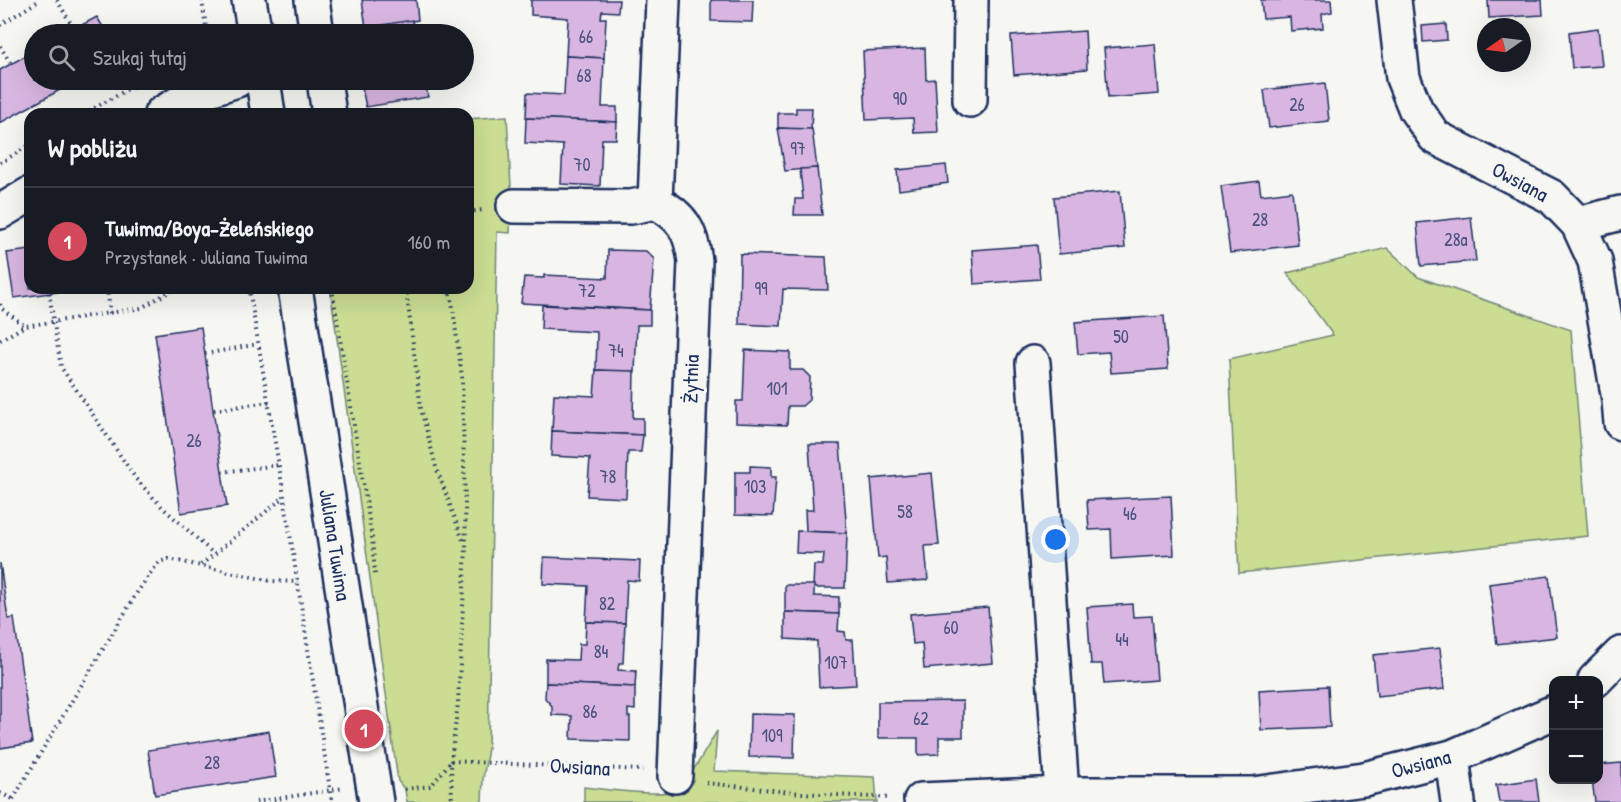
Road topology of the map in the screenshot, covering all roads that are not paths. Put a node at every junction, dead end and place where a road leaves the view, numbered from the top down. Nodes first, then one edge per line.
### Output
1 (249, 0) edge
2 (312, 0) edge
3 (663, 0) edge
4 (971, 0) edge
5 (1394, 0) edge
6 (253, 24) edge
7 (316, 24) edge
8 (206, 90) edge
9 (264, 90) edge
10 (325, 90) edge
11 (970, 100) dead end
12 (171, 108) edge
13 (267, 108) edge
14 (328, 108) edge
15 (24, 198) edge
16 (655, 202) junction
17 (514, 206) dead end
18 (0, 212) edge
19 (1621, 213) edge
20 (1578, 224) junction
21 (297, 294) edge
22 (1033, 363) dead end
23 (1621, 423) edge
24 (1621, 654) edge
25 (1600, 676) edge
26 (1549, 714) edge
27 (1452, 757) junction
28 (675, 776) road end
29 (387, 791) edge
30 (1062, 794) junction
31 (921, 800) road end
32 (1458, 802) edge

1 - 6 street
2 - 7 street
3 - 16 street
4 - 11 street
5 - 20 street, Owsiana
8 - 12 street
9 - 13 street
10 - 14 street
15 - 18 street
16 - 17 street
16 - 28 street, Żytnia
19 - 20 street
20 - 23 street, Owsiana
21 - 29 street, Juliana Tuwima
22 - 30 street
24 - 25 street
26 - 27 street, Owsiana
27 - 30 street, Owsiana
27 - 32 street
30 - 31 street, Owsiana

